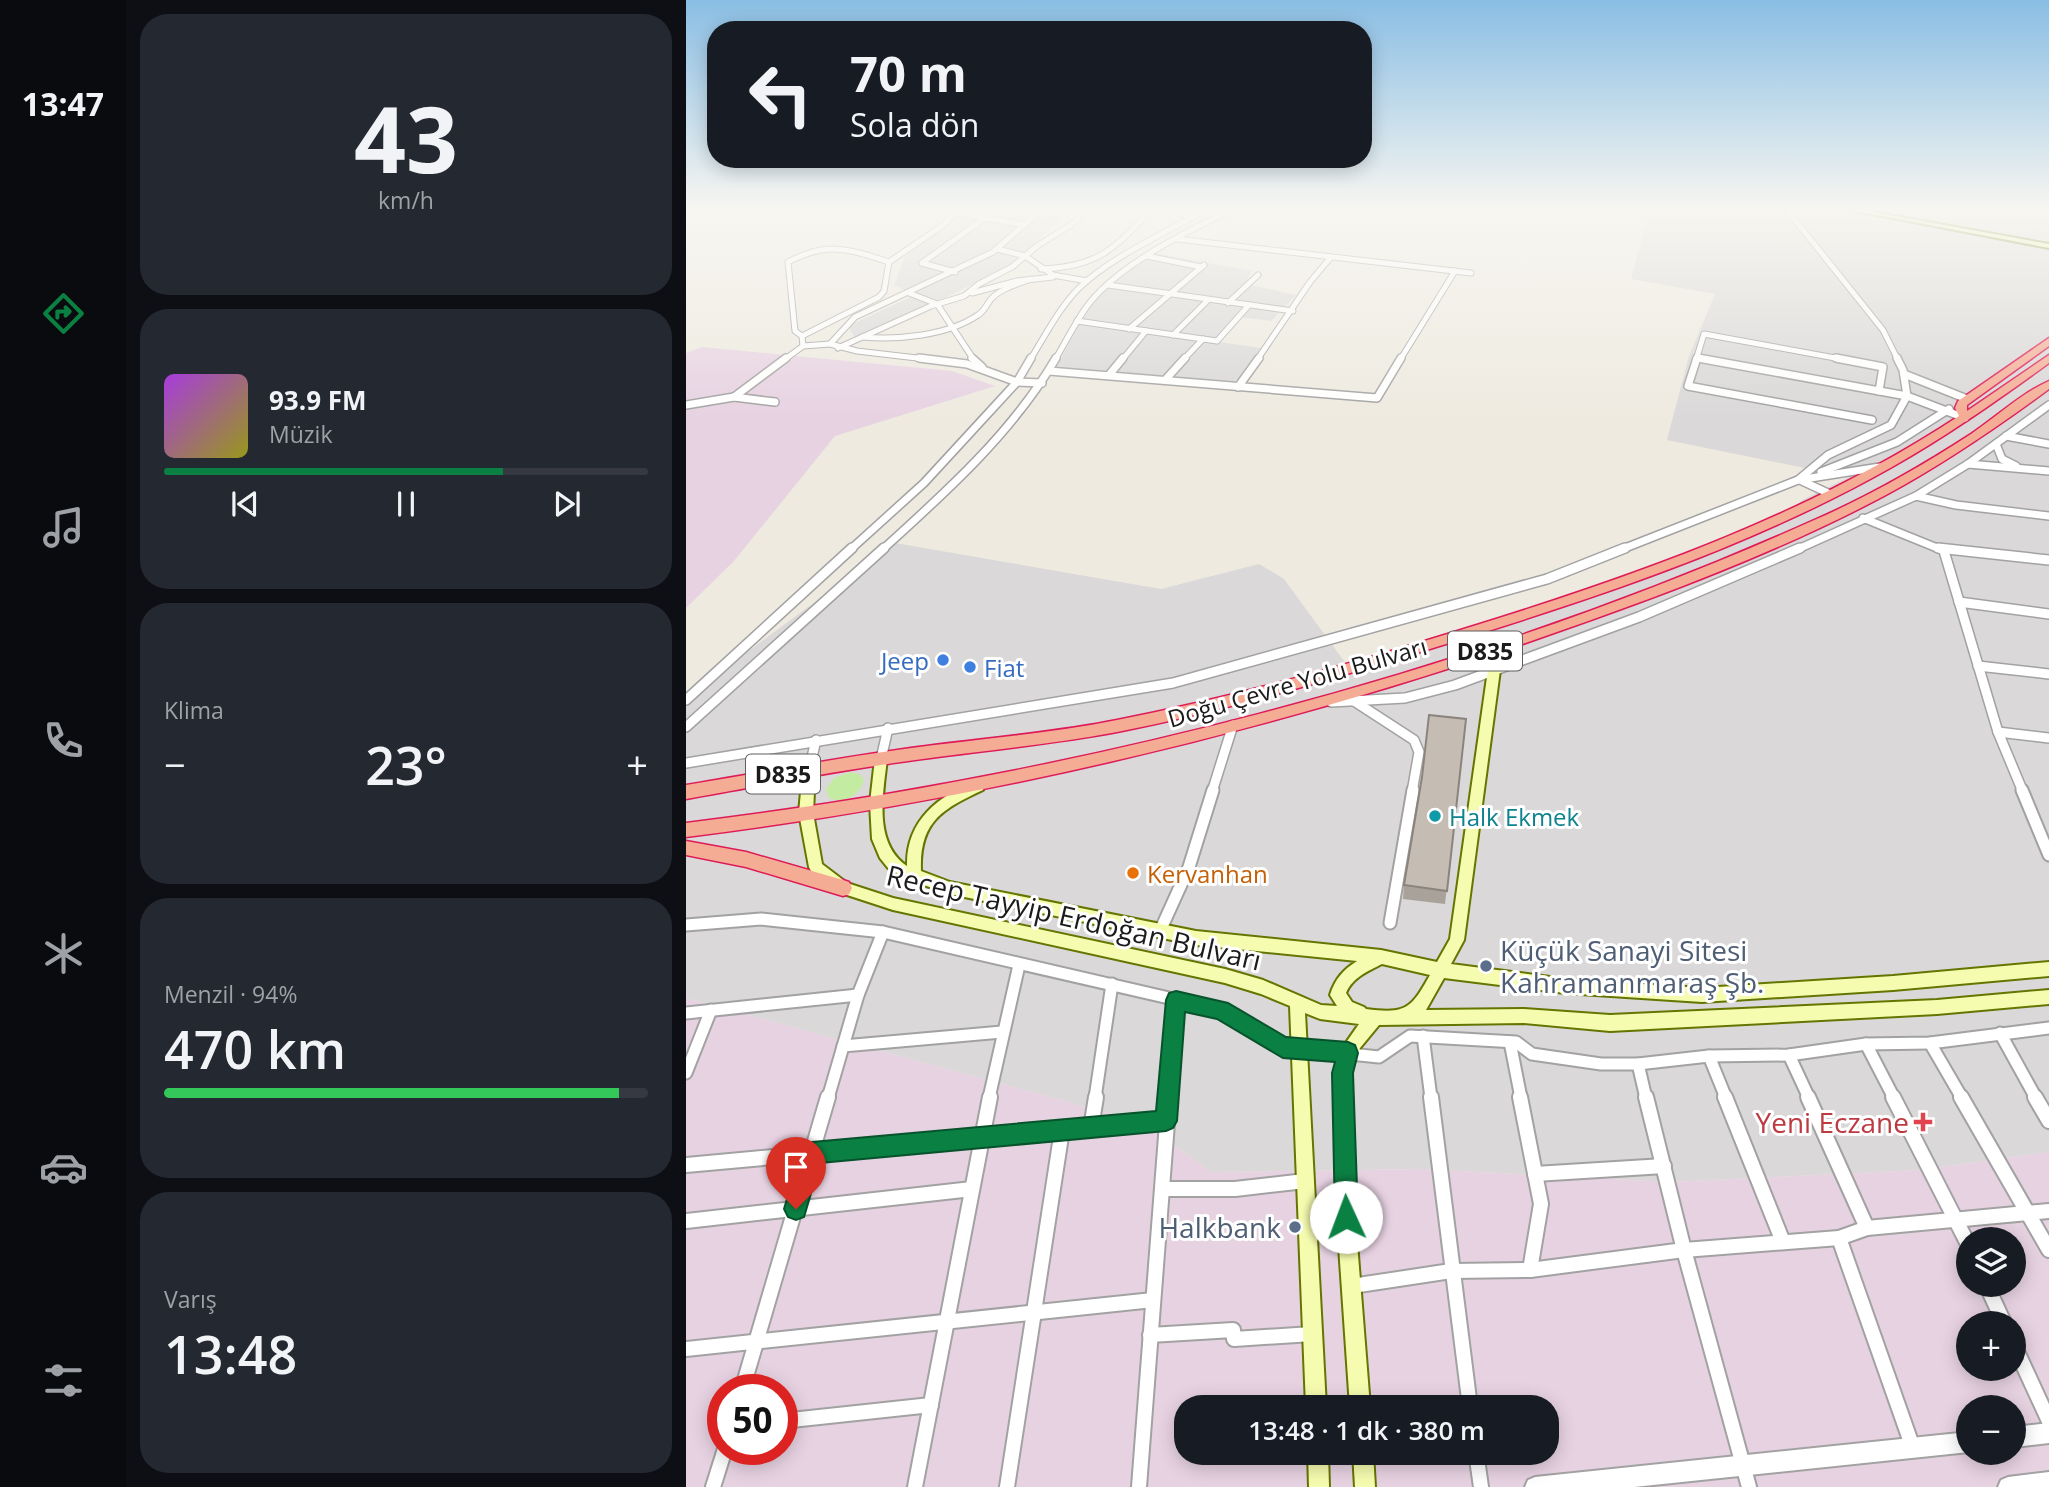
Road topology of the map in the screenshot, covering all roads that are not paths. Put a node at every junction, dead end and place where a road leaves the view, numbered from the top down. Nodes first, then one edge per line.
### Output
1 (790, 279) edge
2 (885, 279) edge
3 (939, 279) edge
4 (989, 279) edge
5 (1029, 279) edge
6 (1031, 279) edge
7 (1077, 279) edge
8 (1090, 279) edge
9 (1116, 279) edge
10 (1187, 279) edge
11 (1253, 279) edge
12 (1312, 279) edge
13 (1449, 279) edge
14 (1843, 279) edge
15 (1087, 281) junction
16 (1108, 285) junction
17 (909, 293) junction
18 (1169, 295) junction
19 (964, 296) junction
20 (1208, 300) junction
21 (1228, 303) junction
22 (937, 304) junction
23 (1249, 305) junction
24 (1293, 311) junction
25 (1077, 321) junction
26 (951, 325) junction
27 (1129, 329) junction
28 (1146, 331) junction
29 (1173, 335) junction
30 (802, 336) junction
31 (862, 337) junction
32 (1203, 339) junction
33 (2049, 341) edge
34 (803, 346) junction
35 (834, 346) junction
36 (1696, 358) junction
37 (2049, 358) edge
38 (982, 368) junction
39 (1049, 371) junction
40 (1904, 374) junction
41 (1109, 375) junction
42 (1166, 379) junction
43 (1017, 382) junction
44 (1042, 383) junction
45 (2049, 384) edge
46 (1238, 387) junction
47 (1879, 390) junction
48 (1907, 396) junction
49 (734, 397) junction
50 (1965, 401) junction
51 (775, 402) dead end
52 (686, 405) edge
53 (2049, 405) edge
54 (1947, 410) junction
55 (1965, 418) junction
56 (1872, 420) dead end
57 (2006, 436) junction
58 (1996, 444) junction
59 (2049, 444) edge
60 (1968, 464) junction
61 (1884, 467) junction
62 (2023, 469) junction
63 (2049, 471) edge
64 (1798, 480) junction
65 (1830, 494) junction
66 (1916, 496) junction
67 (2049, 516) edge
68 (1863, 518) junction
69 (1944, 551) junction
70 (2049, 560) edge
71 (1959, 602) junction
72 (2049, 614) edge
73 (1978, 666) junction
74 (1494, 670) junction
75 (2049, 674) edge
76 (686, 700) edge
77 (1354, 701) junction
78 (1320, 702) junction
79 (1233, 725) junction
80 (686, 727) edge
81 (888, 728) junction
82 (1998, 732) junction
83 (2049, 738) edge
84 (816, 740) junction
85 (881, 759) junction
86 (686, 763) edge
87 (809, 770) junction
88 (978, 786) junction
89 (686, 792) edge
90 (876, 803) junction
91 (806, 813) junction
92 (686, 830) edge
93 (686, 848) edge
94 (2048, 848) edge
95 (914, 876) junction
96 (843, 888) junction
97 (1390, 923) dead end
98 (686, 925) edge
99 (1160, 931) junction
100 (883, 932) junction
101 (1381, 957) junction
102 (1019, 965) junction
103 (2049, 969) edge
104 (1440, 970) junction
105 (1112, 984) junction
106 (858, 995) junction
107 (2049, 997) edge
108 (1176, 1000) junction
109 (1297, 1003) junction
110 (711, 1010) junction
111 (686, 1013) edge
112 (1376, 1018) junction
113 (1404, 1018) junction
114 (2049, 1028) edge
115 (1002, 1032) junction
116 (2000, 1034) junction
117 (1423, 1036) junction
118 (1510, 1042) junction
119 (1930, 1043) junction
120 (1866, 1044) junction
121 (843, 1046) junction
122 (1301, 1051) junction
123 (1348, 1053) junction
124 (1789, 1055) junction
125 (1709, 1056) junction
126 (1638, 1064) junction
127 (686, 1073) edge
128 (1166, 1121) junction
129 (2049, 1121) edge
130 (1091, 1128) junction
131 (1062, 1130) junction
132 (982, 1138) junction
133 (812, 1153) junction
134 (686, 1165) edge
135 (1664, 1166) junction
136 (1535, 1174) junction
137 (1305, 1181) junction
138 (972, 1189) junction
139 (1162, 1189) junction
140 (796, 1209) junction
141 (2049, 1211) edge
142 (2029, 1213) junction
143 (686, 1221) edge
144 (1957, 1221) junction
145 (1960, 1227) edge
146 (1867, 1228) junction
147 (1839, 1238) junction
148 (1783, 1242) junction
149 (1684, 1250) junction
150 (2049, 1251) edge
151 (1530, 1270) junction
152 (1451, 1271) junction
153 (1352, 1286) junction
154 (1153, 1300) junction
155 (1034, 1312) junction
156 (947, 1321) junction
157 (1312, 1334) junction
158 (1150, 1335) junction
159 (757, 1341) junction
160 (686, 1349) edge
161 (2026, 1371) edge
162 (747, 1374) edge
163 (1315, 1395) edge
164 (1359, 1395) edge
165 (1468, 1395) edge
166 (931, 1405) junction
167 (798, 1419) edge
168 (2049, 1421) edge
169 (2049, 1433) edge
170 (2026, 1436) edge
171 (1956, 1443) edge
172 (1913, 1448) junction
173 (720, 1465) edge
174 (1318, 1465) edge
175 (1364, 1465) edge
176 (1477, 1465) edge
177 (1742, 1467) junction
178 (2049, 1482) edge
179 (713, 1487) edge
180 (915, 1487) edge
181 (1007, 1487) edge
182 (1139, 1487) edge
183 (1319, 1487) edge
184 (1366, 1487) edge
185 (1480, 1487) edge
186 (1535, 1487) edge
187 (1749, 1487) edge
188 (2008, 1487) edge

1 - 30 street
2 - 30 street
3 - 17 street
4 - 19 street
5 - 19 street
6 - 26 street
7 - 15 street
8 - 15 street
9 - 16 street
10 - 18 street
11 - 21 street
12 - 24 street
13 - 46 street
14 - 40 street
15 - 43 street
16 - 18 street
16 - 25 street
17 - 22 street
17 - 35 street
18 - 20 street
18 - 27 street
19 - 22 street
20 - 21 street
20 - 29 street
21 - 23 street
22 - 26 street
22 - 31 street
23 - 24 street
23 - 32 street
24 - 46 street
25 - 27 street
25 - 39 street
26 - 31 street
26 - 38 street
27 - 28 street
28 - 29 street
28 - 41 street
29 - 32 street
30 - 34 street
31 - 35 street
32 - 42 street
33 - 50 highway
34 - 35 street
34 - 49 street
35 - 38 street
36 - 47 street
36 - 47 street
36 - 56 street
37 - 55 highway, Doğu Çevre Yolu Bulvarı / D835
38 - 43 street
39 - 41 street
39 - 44 street
40 - 48 street
40 - 50 street
41 - 42 street
42 - 46 street
43 - 44 street
43 - 76 street
44 - 80 street
45 - 78 highway, Doğu Çevre Yolu Bulvarı / D835
47 - 48 street
48 - 54 street
48 - 64 street
49 - 51 street
49 - 52 street
50 - 54 street
50 - 55 highway
53 - 57 street
54 - 55 street
54 - 64 street
55 - 61 highway, Doğu Çevre Yolu Bulvarı / D835
57 - 58 street
57 - 59 street
58 - 60 street
58 - 62 street
60 - 62 street
60 - 66 street
61 - 64 street, Doğu Çevre Yolu Bulvarı
61 - 65 highway, Doğu Çevre Yolu Bulvarı / D835
62 - 63 street
64 - 65 street
64 - 81 street, Doğu Çevre Yolu Bulvarı
65 - 85 highway, Doğu Çevre Yolu Bulvarı / D835
66 - 67 street
66 - 68 street
68 - 69 street
68 - 74 street
69 - 70 street
69 - 71 street
71 - 72 street
71 - 73 street
73 - 75 street
73 - 82 street
74 - 77 street
74 - 104 main road
77 - 78 street
77 - 97 street
78 - 79 highway, Doğu Çevre Yolu Bulvarı / D835
79 - 88 highway, Doğu Çevre Yolu Bulvarı / D835
79 - 99 street
81 - 84 street
81 - 85 street, Recep Tayyip Erdoğan Bulvarı
82 - 83 street
82 - 94 street
84 - 86 street
84 - 87 street, Recep Tayyip Erdoğan Bulvarı
85 - 87 highway, D835
85 - 90 main road, Recep Tayyip Erdoğan Bulvarı
87 - 89 highway, D835
87 - 91 main road, Recep Tayyip Erdoğan Bulvarı
88 - 90 highway, Doğu Çevre Yolu Bulvarı / D835
88 - 95 main road
90 - 91 highway, D835
90 - 95 main road, Recep Tayyip Erdoğan Bulvarı
91 - 92 highway, D835
91 - 96 main road, Recep Tayyip Erdoğan Bulvarı
93 - 96 highway
95 - 99 main road, Recep Tayyip Erdoğan Bulvarı
96 - 109 main road, Recep Tayyip Erdoğan Bulvarı
98 - 100 street
99 - 101 main road, Recep Tayyip Erdoğan Bulvarı
100 - 102 street
100 - 106 street
101 - 104 main road, Recep Tayyip Erdoğan Bulvarı
101 - 112 main road
102 - 105 street
102 - 115 street
103 - 104 main road, Recep Tayyip Erdoğan Bulvarı
104 - 113 main road
105 - 108 street
105 - 130 street
106 - 110 street
106 - 121 street
107 - 113 main road, Recep Tayyip Erdoğan Bulvarı
108 - 122 street
108 - 128 street
109 - 112 main road, Recep Tayyip Erdoğan Bulvarı
109 - 122 main road
110 - 111 street
110 - 127 street
112 - 113 main road, Recep Tayyip Erdoğan Bulvarı
112 - 123 main road
114 - 116 street
115 - 121 street
115 - 132 street
116 - 119 street
116 - 129 street
117 - 118 street
117 - 123 street
117 - 152 street
118 - 126 street
118 - 136 street
119 - 120 street
119 - 142 street
120 - 124 street
120 - 144 street
121 - 133 street
122 - 123 street
122 - 137 main road
123 - 153 main road
124 - 125 street
124 - 146 street
125 - 126 street
125 - 148 street
126 - 135 street
128 - 130 street
128 - 139 street
130 - 131 street
131 - 132 street
131 - 155 street
132 - 133 street
132 - 138 street
133 - 134 street
133 - 140 street
135 - 136 street
135 - 149 street
136 - 151 street
137 - 139 street
137 - 157 main road
138 - 140 street
138 - 156 street
139 - 154 street
140 - 143 street
140 - 159 street
141 - 142 street
142 - 144 street
142 - 150 street
144 - 145 street
144 - 146 street
146 - 147 street
147 - 148 street
147 - 172 street
148 - 149 street
149 - 151 street
149 - 177 street
151 - 152 street
152 - 153 street
152 - 165 street
153 - 164 main road
154 - 155 street
154 - 158 street
155 - 156 street
155 - 181 street
156 - 159 street
156 - 166 street
157 - 158 street
157 - 163 main road
158 - 182 street
159 - 160 street
159 - 162 street
161 - 168 street
166 - 167 street
166 - 180 street
169 - 170 street
171 - 172 street
172 - 177 street
173 - 179 street
174 - 183 main road
175 - 184 main road
176 - 185 street
177 - 186 street
177 - 187 street
178 - 188 street

